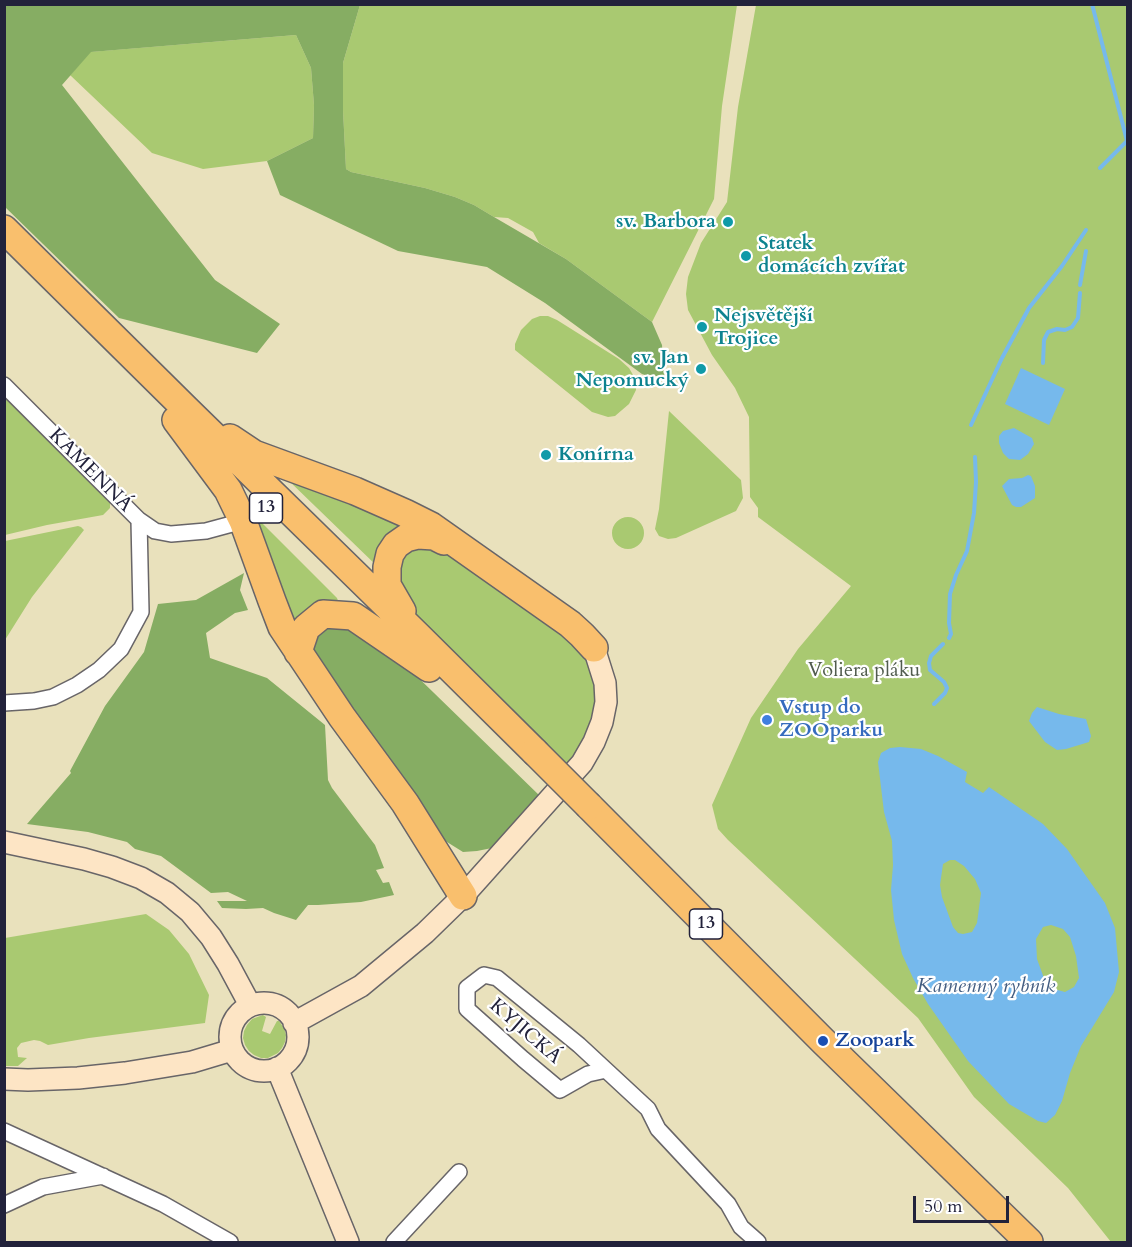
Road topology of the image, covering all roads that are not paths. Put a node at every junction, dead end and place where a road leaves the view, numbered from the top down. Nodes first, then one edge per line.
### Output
1 (4, 229) edge
2 (4, 251) edge
3 (4, 385) edge
4 (181, 415) junction
5 (139, 520) junction
6 (243, 521) junction
7 (462, 549) junction
8 (417, 635) junction
9 (594, 648) joint
10 (298, 652) junction
11 (429, 668) junction
12 (4, 703) edge
13 (530, 760) junction
14 (585, 813) junction
15 (4, 842) edge
16 (463, 896) junction
17 (250, 1005) junction
18 (294, 1023) junction
19 (232, 1050) junction
20 (277, 1068) junction
21 (606, 1070) junction
22 (4, 1079) edge
23 (4, 1131) edge
24 (459, 1172) dead end
25 (103, 1176) junction
26 (4, 1205) edge
27 (230, 1242) edge
28 (348, 1242) edge
29 (394, 1242) edge
30 (758, 1242) edge
31 (1006, 1242) edge
32 (1029, 1242) edge

1 - 4 highway, 13
2 - 4 highway, 13
3 - 5 street, KAMENNÁ
4 - 6 highway
4 - 7 highway
4 - 8 highway, 13
4 - 11 highway, 13
5 - 6 street
5 - 12 street, KAMENNÁ
6 - 10 highway
7 - 8 highway
7 - 9 highway
8 - 13 highway, 13
9 - 16 street
10 - 11 highway
10 - 16 highway
11 - 13 highway, 13
13 - 14 highway, 13, bridge
14 - 31 highway, 13
14 - 32 highway, 13
15 - 17 street
16 - 18 street
17 - 18 street
17 - 19 street
18 - 20 street
19 - 20 street
19 - 22 street
20 - 28 street
21 - 21 street, KYJICKÁ
21 - 30 street, KYJICKÁ
23 - 25 street
24 - 29 street
25 - 26 street
25 - 27 street

